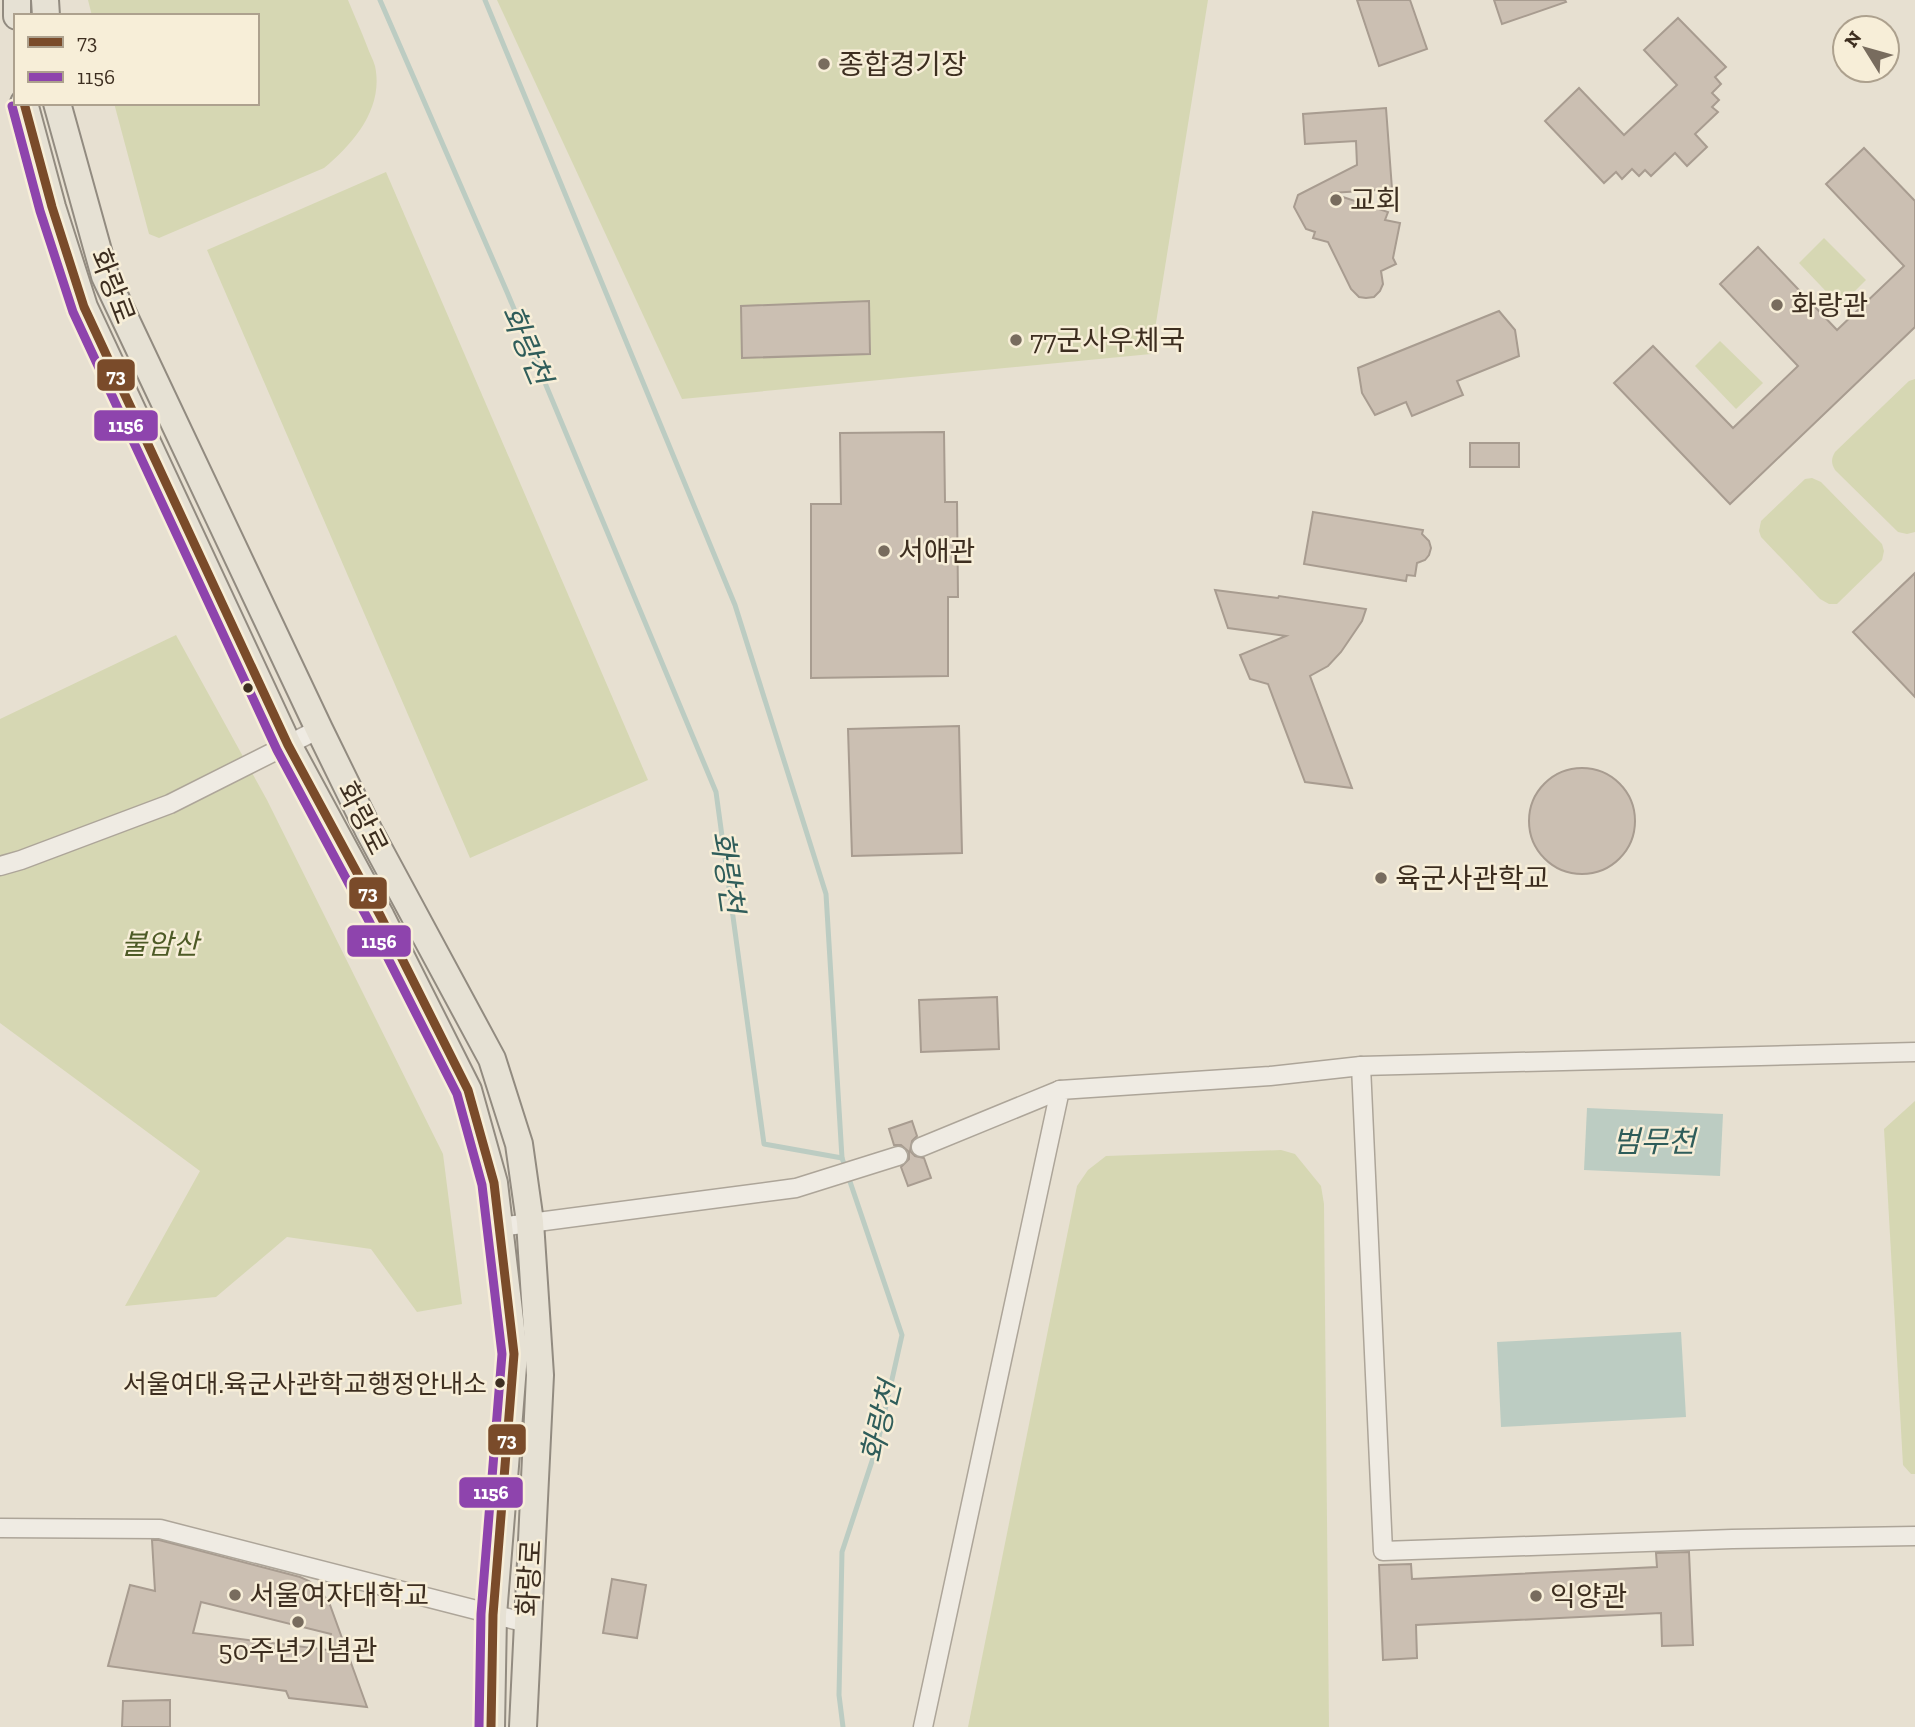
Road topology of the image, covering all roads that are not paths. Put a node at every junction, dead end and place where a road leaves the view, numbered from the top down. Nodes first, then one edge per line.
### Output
1 (24, 105) edge
2 (59, 105) edge
3 (319, 729) junction
4 (288, 745) junction
5 (0, 866) edge
6 (1915, 1052) edge
7 (1361, 1066) junction
8 (1060, 1090) junction
9 (920, 1147) dead end
10 (896, 1156) dead end
11 (530, 1222) junction
12 (500, 1227) junction
13 (0, 1528) edge
14 (1915, 1536) edge
15 (493, 1615) junction
16 (527, 1623) junction
17 (491, 1727) edge
18 (523, 1727) edge
19 (923, 1727) edge

1 - 4 main road, 화랑로
2 - 3 main road, 화랑로
3 - 4 street
3 - 11 main road, 화랑로
4 - 5 street
4 - 12 main road, 화랑로
6 - 7 street
7 - 8 street
7 - 14 street
8 - 9 street
8 - 19 street
10 - 11 street
11 - 12 street
11 - 16 main road, 화랑로
12 - 15 main road, 화랑로
13 - 15 street
15 - 16 street
15 - 17 main road, 화랑로
16 - 18 main road, 화랑로

